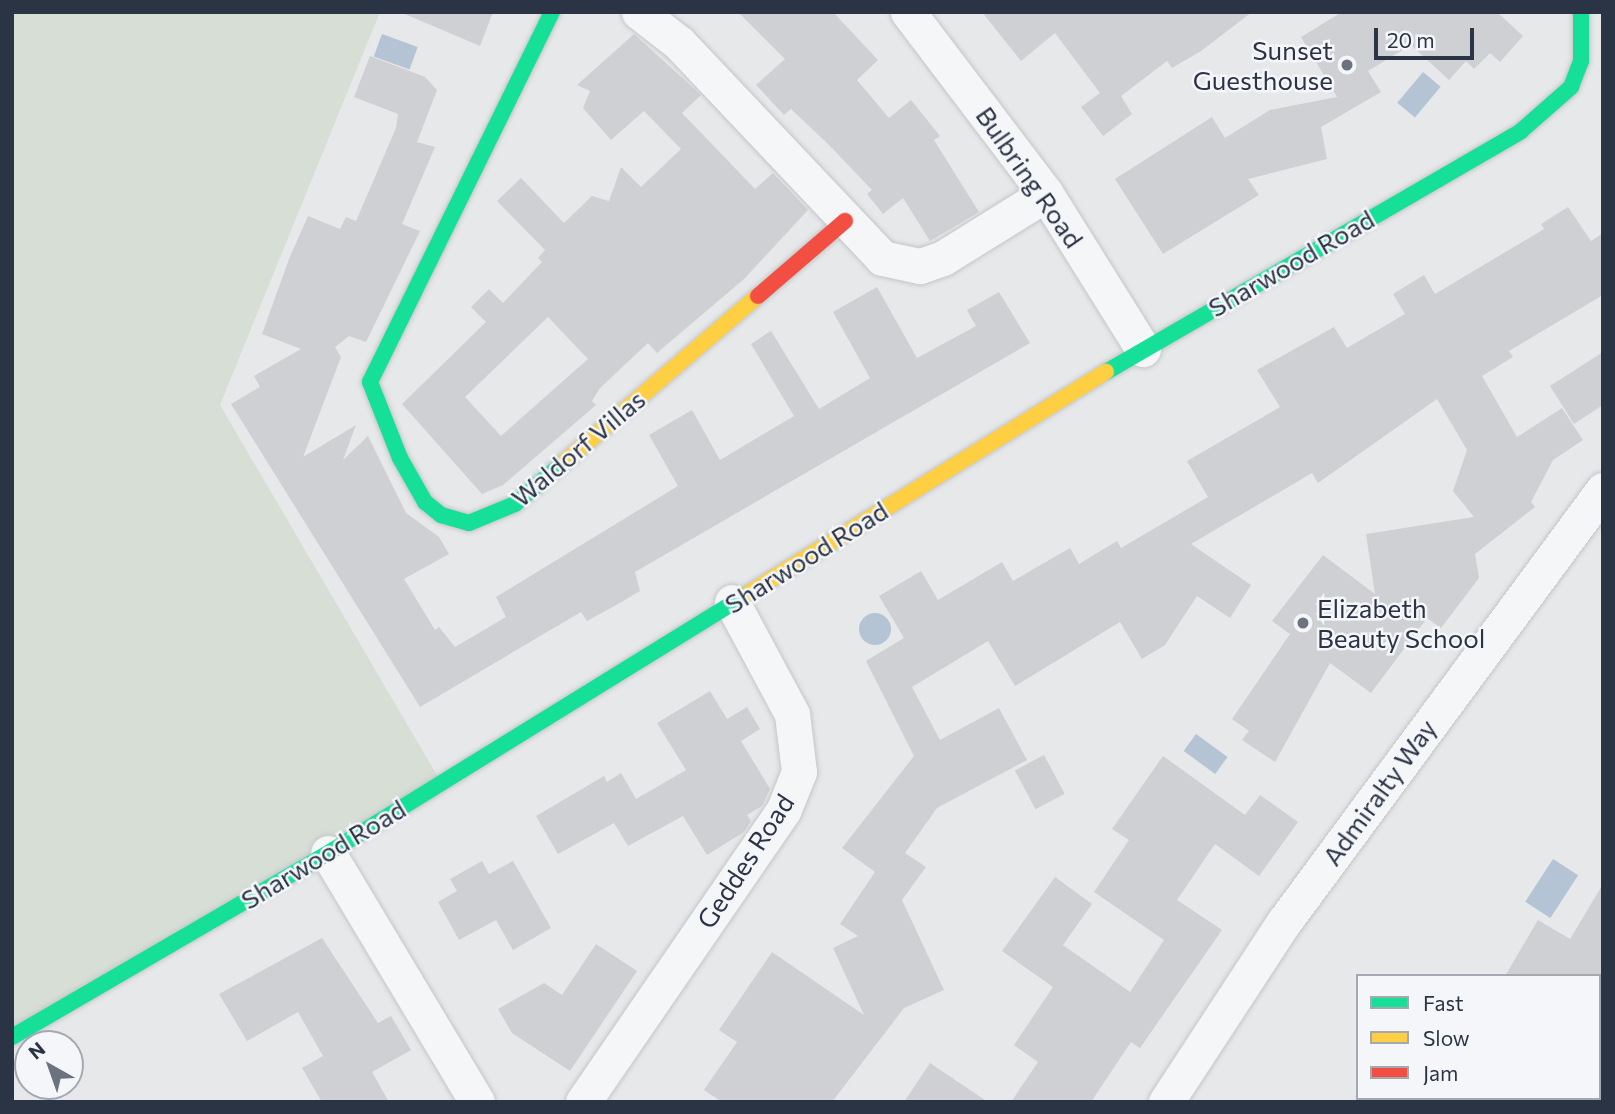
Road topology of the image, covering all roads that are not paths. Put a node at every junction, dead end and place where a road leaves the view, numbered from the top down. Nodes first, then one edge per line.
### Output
1 (552, 12) edge
2 (639, 12) edge
3 (908, 12) edge
4 (1581, 12) edge
5 (1046, 194) junction
6 (845, 221) junction
7 (1143, 348) junction
8 (1603, 490) edge
9 (732, 603) junction
10 (328, 853) junction
11 (12, 1037) edge
12 (477, 1102) edge
13 (583, 1102) edge
14 (1166, 1102) edge

1 - 6 street, Waldorf Villas
2 - 6 street
3 - 5 street, Bulbring Road
4 - 7 street, Sharwood Road
5 - 6 street
5 - 7 street, Bulbring Road
7 - 9 street, Sharwood Road
8 - 14 street, Admiralty Way
9 - 10 street, Sharwood Road
9 - 13 street, Geddes Road
10 - 11 street, Sharwood Road
10 - 12 street

